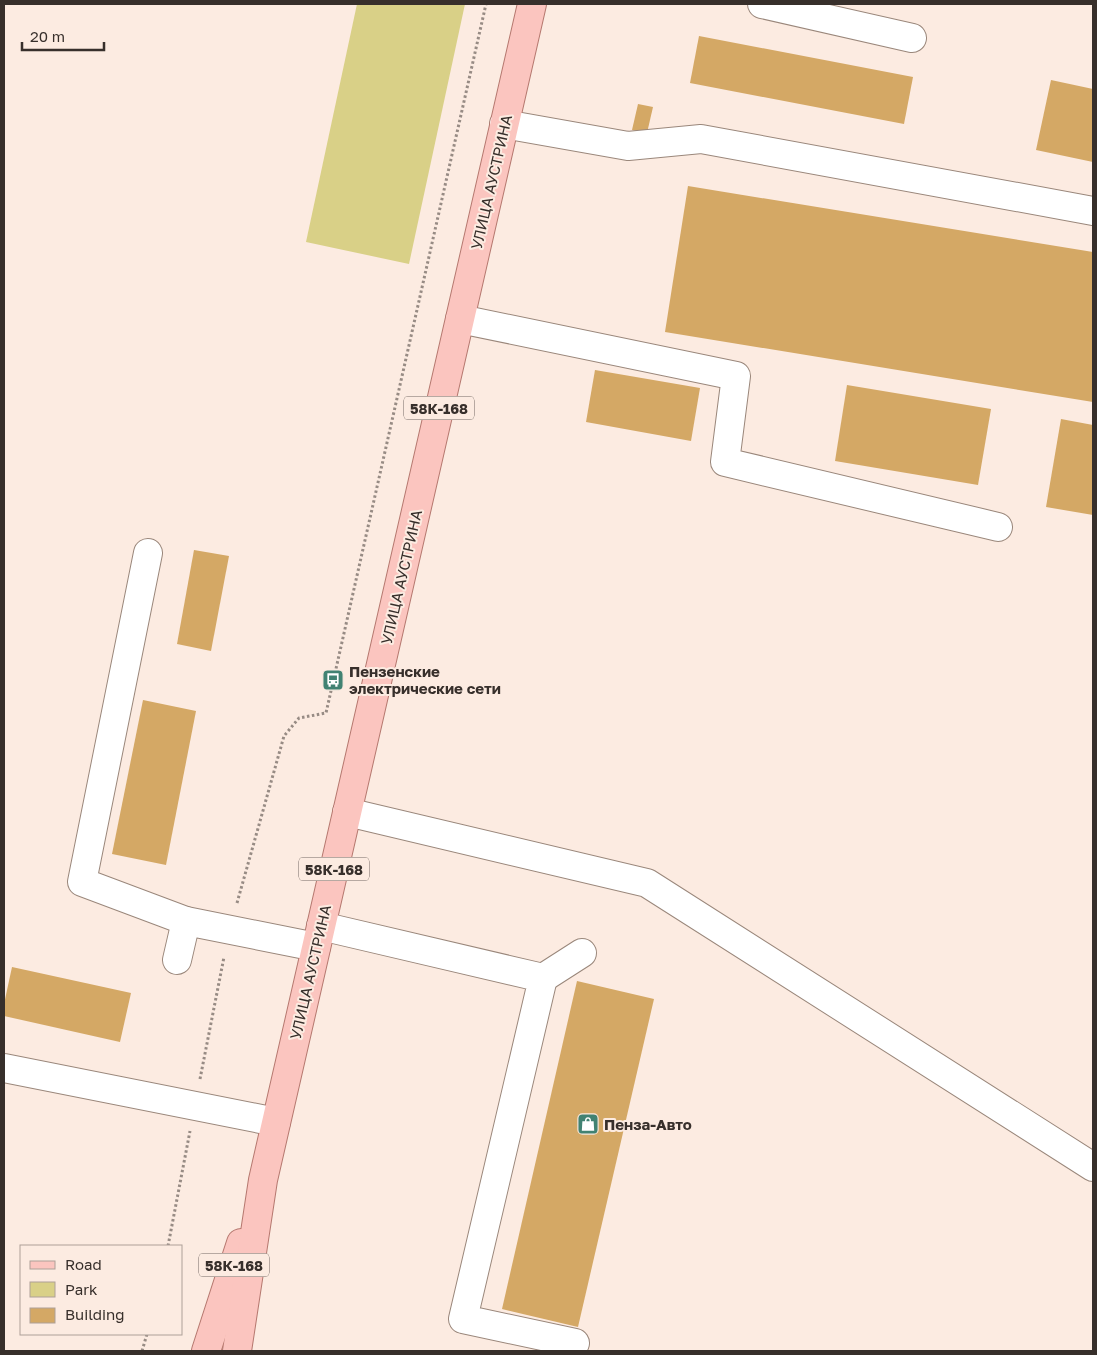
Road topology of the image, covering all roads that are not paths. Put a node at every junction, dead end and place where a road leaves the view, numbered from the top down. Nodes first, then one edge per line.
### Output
1 (532, 4) edge
2 (762, 4) edge
3 (912, 38) dead end
4 (504, 124) junction
5 (1093, 211) edge
6 (460, 319) junction
7 (998, 527) dead end
8 (148, 553) dead end
9 (347, 812) junction
10 (186, 921) junction
11 (318, 936) junction
12 (582, 953) dead end
13 (177, 960) dead end
14 (543, 978) junction
15 (4, 1068) edge
16 (276, 1122) junction
17 (1093, 1167) edge
18 (263, 1180) junction
19 (208, 1344) edge
20 (575, 1344) dead end
21 (240, 1346) edge

1 - 4 main road, УЛИЦА АУСТРИНА / 58К-168
2 - 3 lane
4 - 5 lane
4 - 6 main road, УЛИЦА АУСТРИНА / 58К-168
6 - 7 lane
6 - 9 main road, УЛИЦА АУСТРИНА / 58К-168
8 - 10 lane
9 - 11 main road, УЛИЦА АУСТРИНА / 58К-168
9 - 17 lane
10 - 11 lane
10 - 13 lane
11 - 14 lane
11 - 16 main road, УЛИЦА АУСТРИНА / 58К-168
12 - 14 lane
14 - 20 lane
15 - 16 lane
16 - 18 main road, УЛИЦА АУСТРИНА / 58К-168
18 - 19 main road, 58К-168
18 - 21 main road

